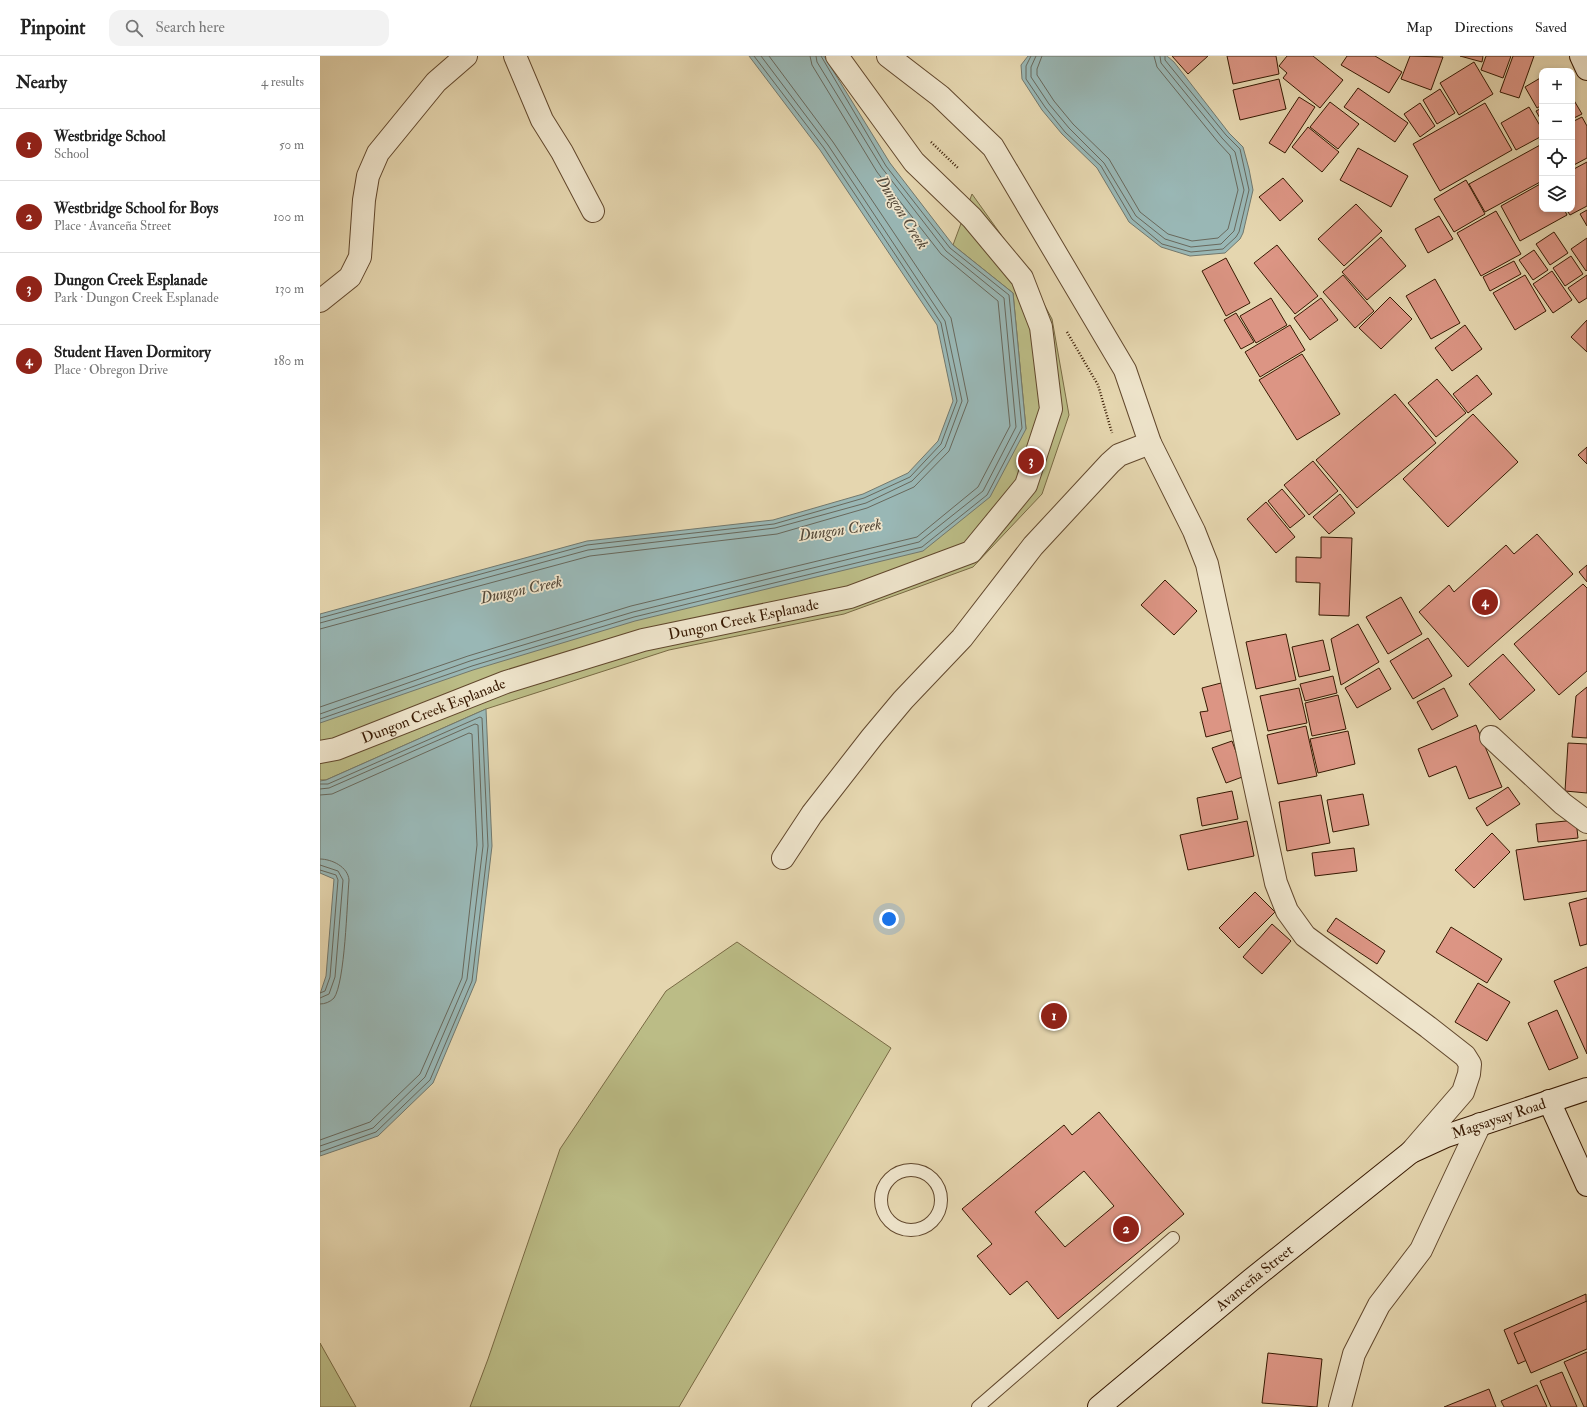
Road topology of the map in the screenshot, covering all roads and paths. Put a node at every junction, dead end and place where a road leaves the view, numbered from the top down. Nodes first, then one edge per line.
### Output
1 (466, 56) edge
2 (515, 56) edge
3 (837, 56) edge
4 (888, 56) edge
5 (1581, 56) edge
6 (1587, 69) edge
7 (594, 211) dead end
8 (320, 301) edge
9 (1150, 443) junction
10 (1491, 737) dead end
11 (320, 752) edge
12 (1587, 822) edge
13 (783, 858) dead end
14 (1587, 1089) edge
15 (1549, 1101) junction
16 (1480, 1124) junction
17 (1411, 1152) junction
18 (1587, 1185) edge
19 (881, 1198) joint
20 (1173, 1238) dead end
21 (1117, 1399) edge
22 (978, 1407) edge
23 (1099, 1407) edge
24 (1340, 1407) edge

1 - 8 street
2 - 7 street
3 - 11 street, Dungon Creek Esplanade
4 - 9 street
5 - 6 street
9 - 13 street
9 - 17 street
10 - 12 street
14 - 15 street, Magsaysay Road
15 - 16 street, Magsaysay Road
15 - 18 street
16 - 17 street, Magsaysay Road
16 - 24 street
17 - 21 street, Avanceña Street
19 - 19 lane
20 - 22 lane
21 - 23 street, Avanceña Street

